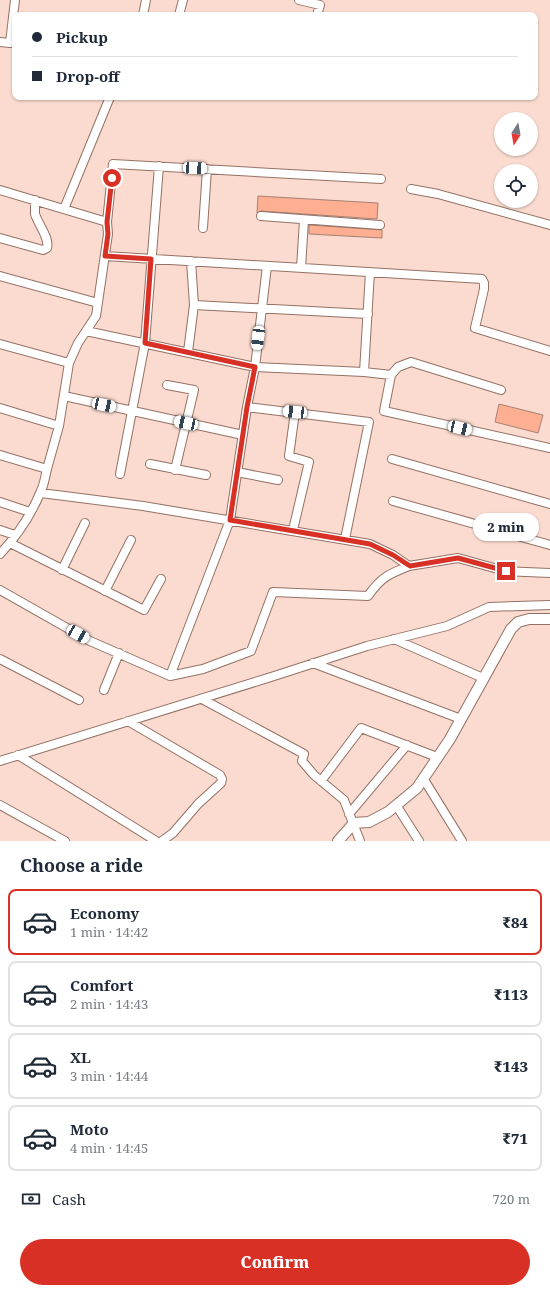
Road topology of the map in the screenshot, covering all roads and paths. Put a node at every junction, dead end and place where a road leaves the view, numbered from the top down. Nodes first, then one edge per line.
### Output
1 (16, 0) edge
2 (146, 0) edge
3 (182, 0) edge
4 (299, 0) edge
5 (14, 12) edge
6 (144, 12) edge
7 (180, 12) edge
8 (318, 12) edge
9 (12, 29) edge
10 (0, 42) edge
11 (109, 100) edge
12 (159, 166) junction
13 (208, 169) junction
14 (381, 179) dead end
15 (411, 189) dead end
16 (0, 190) edge
17 (35, 200) junction
18 (64, 209) junction
19 (261, 216) dead end
20 (304, 220) junction
21 (107, 222) junction
22 (550, 225) edge
23 (380, 226) dead end
24 (203, 228) dead end
25 (0, 238) edge
26 (105, 256) junction
27 (151, 259) junction
28 (191, 261) junction
29 (267, 266) junction
30 (301, 268) junction
31 (370, 272) junction
32 (0, 276) edge
33 (98, 303) junction
34 (194, 305) junction
35 (262, 309) junction
36 (368, 314) junction
37 (86, 331) junction
38 (145, 343) junction
39 (0, 344) edge
40 (550, 351) edge
41 (188, 352) junction
42 (70, 363) junction
43 (255, 367) junction
44 (364, 372) junction
45 (391, 375) junction
46 (167, 385) dead end
47 (501, 390) dead end
48 (64, 396) junction
49 (247, 407) junction
50 (0, 408) edge
51 (131, 411) junction
52 (295, 412) junction
53 (186, 423) junction
54 (58, 426) junction
55 (243, 435) junction
56 (550, 448) edge
57 (0, 455) edge
58 (392, 459) dead end
59 (150, 464) dead end
60 (47, 469) junction
61 (175, 470) junction
62 (237, 472) junction
63 (120, 474) dead end
64 (206, 475) dead end
65 (278, 480) dead end
66 (41, 492) junction
67 (393, 501) dead end
68 (0, 502) edge
69 (550, 504) edge
70 (30, 512) junction
71 (230, 520) junction
72 (85, 523) dead end
73 (0, 530) edge
74 (293, 530) junction
75 (15, 535) junction
76 (345, 539) junction
77 (131, 540) dead end
78 (10, 543) junction
79 (550, 545) edge
80 (0, 554) edge
81 (410, 566) junction
82 (62, 570) junction
83 (550, 573) edge
84 (161, 579) dead end
85 (0, 590) edge
86 (105, 591) junction
87 (550, 606) edge
88 (550, 619) edge
89 (394, 639) junction
90 (119, 653) junction
91 (0, 659) edge
92 (313, 664) junction
93 (170, 676) junction
94 (483, 678) junction
95 (104, 690) dead end
96 (202, 699) junction
97 (78, 700) dead end
98 (461, 719) junction
99 (128, 721) junction
100 (407, 745) junction
101 (18, 755) junction
102 (438, 757) junction
103 (0, 760) edge
104 (423, 778) junction
105 (321, 781) junction
106 (0, 805) edge
107 (396, 805) junction
108 (352, 819) junction
109 (65, 841) edge
110 (156, 841) edge
111 (162, 841) edge
112 (338, 841) edge
113 (360, 841) edge
114 (419, 841) edge
115 (462, 841) edge

1 - 5 street
2 - 6 street
3 - 7 street
4 - 8 street
9 - 10 street
11 - 18 street
12 - 13 street
12 - 21 street
12 - 27 street
13 - 14 street
13 - 24 street
15 - 22 street
16 - 17 street
17 - 18 street
17 - 25 street
18 - 21 street
19 - 20 street
20 - 23 street
20 - 30 street
21 - 26 street
26 - 27 street
26 - 33 street
27 - 28 street
27 - 38 street
28 - 29 street
28 - 34 street
29 - 30 street
29 - 35 street
30 - 31 street
31 - 36 street
31 - 40 street
32 - 33 street
33 - 37 street
34 - 35 street
34 - 41 street
35 - 36 street
35 - 43 street
36 - 44 street
37 - 38 street
37 - 42 street
38 - 41 street
38 - 51 street
39 - 42 street
41 - 43 street
42 - 48 street
43 - 44 street
43 - 49 street
44 - 45 street
45 - 47 street
45 - 56 street
46 - 53 street
48 - 51 street
48 - 54 street
49 - 52 street
49 - 55 street
50 - 54 street
51 - 53 street
51 - 63 street
52 - 74 street
52 - 76 street
53 - 55 street
53 - 61 street
54 - 60 street
55 - 62 street
57 - 60 street
58 - 69 street
59 - 61 street
60 - 66 street
61 - 64 street
62 - 65 street
62 - 71 street
66 - 70 street
66 - 71 street
67 - 79 street
68 - 70 street
70 - 75 street
71 - 74 street
71 - 93 street
72 - 82 street
73 - 75 street
74 - 76 street
75 - 78 street
76 - 81 street
77 - 86 street
78 - 80 street
78 - 82 street
81 - 83 street
81 - 93 street
82 - 86 street
84 - 86 street
85 - 90 street
87 - 89 street
88 - 94 street
89 - 92 street
89 - 94 street
90 - 93 street
90 - 95 street
91 - 97 street
92 - 96 street
92 - 98 street
94 - 98 street
96 - 99 street
96 - 105 street
98 - 102 street
99 - 101 street
99 - 111 street
100 - 102 street
100 - 105 street
100 - 108 street
101 - 103 street
101 - 110 street
102 - 104 street
104 - 107 street
104 - 115 street
105 - 108 street
106 - 109 street
107 - 108 street
107 - 114 street
108 - 112 street
108 - 113 street

